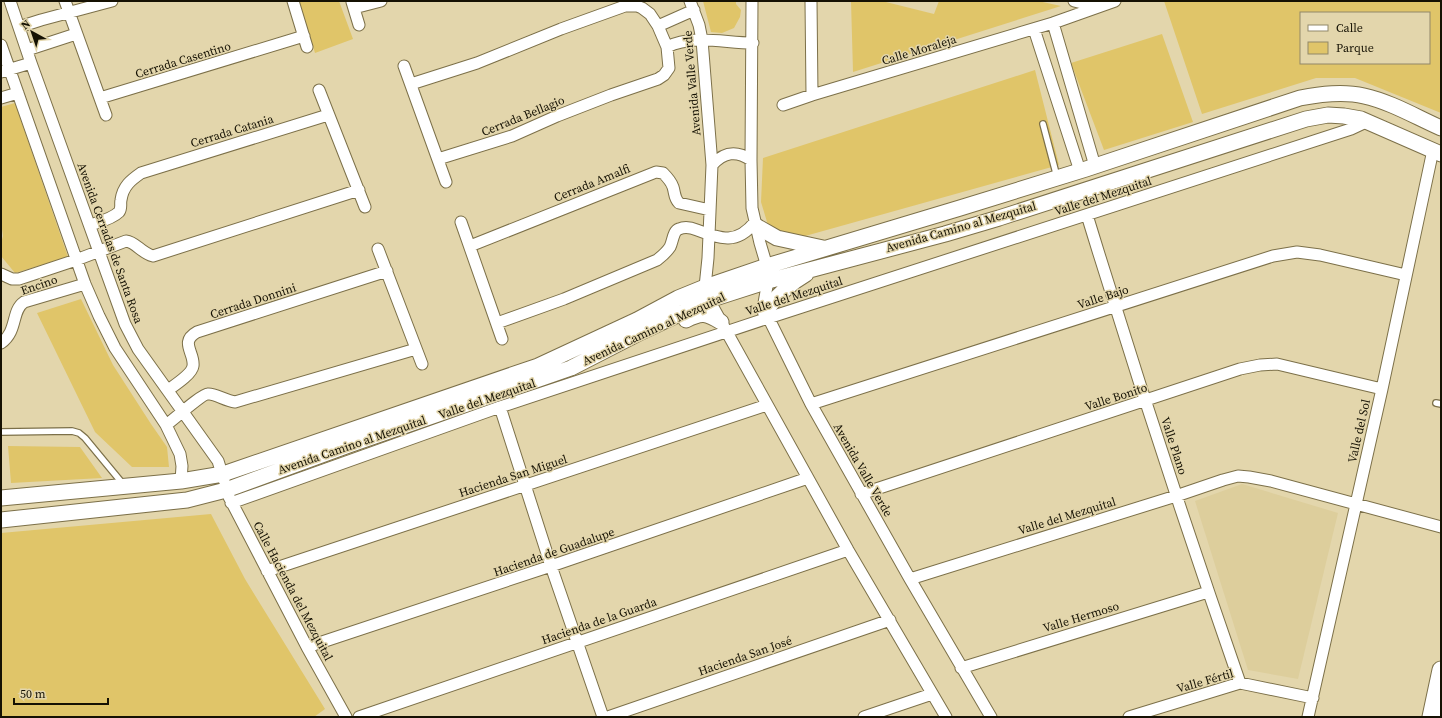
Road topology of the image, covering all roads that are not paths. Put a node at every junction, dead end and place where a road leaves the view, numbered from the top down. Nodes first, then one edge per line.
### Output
1 (10, 1) edge
2 (65, 1) edge
3 (112, 1) edge
4 (293, 1) edge
5 (380, 1) edge
6 (752, 1) edge
7 (811, 1) edge
8 (1074, 1) edge
9 (1115, 1) edge
10 (353, 4) edge
11 (692, 6) edge
12 (1098, 7) junction
13 (70, 13) junction
14 (1053, 23) junction
15 (360, 25) dead end
16 (658, 26) junction
17 (19, 27) junction
18 (1034, 29) junction
19 (76, 34) junction
20 (702, 40) junction
21 (753, 43) junction
22 (1, 45) edge
23 (667, 47) junction
24 (27, 50) junction
25 (31, 63) junction
26 (404, 66) dead end
27 (5, 71) edge
28 (1070, 80) junction
29 (411, 84) junction
30 (1052, 85) junction
31 (319, 90) dead end
32 (18, 93) junction
33 (812, 95) junction
34 (1, 98) edge
35 (100, 98) junction
36 (783, 105) dead end
37 (106, 115) dead end
38 (328, 115) junction
39 (1368, 121) junction
40 (1043, 124) dead end
41 (1441, 128) edge
42 (1437, 152) edge
43 (438, 159) junction
44 (751, 160) junction
45 (712, 165) junction
46 (1095, 166) junction
47 (1080, 171) junction
48 (1058, 178) junction
49 (446, 182) dead end
50 (1092, 182) junction
51 (1111, 182) junction
52 (358, 190) junction
53 (1077, 192) junction
54 (365, 207) dead end
55 (710, 210) junction
56 (1087, 214) junction
57 (461, 222) dead end
58 (755, 224) junction
59 (90, 225) junction
60 (709, 235) junction
61 (470, 246) junction
62 (824, 248) junction
63 (378, 249) dead end
64 (99, 252) junction
65 (76, 260) junction
66 (824, 265) junction
67 (387, 271) junction
68 (768, 273) junction
69 (1, 274) edge
70 (1406, 275) junction
71 (85, 284) junction
72 (707, 294) junction
73 (1115, 307) junction
74 (767, 314) junction
75 (497, 323) junction
76 (724, 327) junction
77 (502, 339) dead end
78 (1, 343) edge
79 (416, 349) junction
80 (422, 364) dead end
81 (571, 368) junction
82 (168, 390) junction
83 (1382, 390) junction
84 (1146, 400) junction
85 (811, 404) junction
86 (766, 405) junction
87 (500, 408) junction
88 (183, 412) junction
89 (166, 425) junction
90 (1, 432) edge
91 (223, 474) junction
92 (808, 478) junction
93 (181, 481) junction
94 (525, 485) junction
95 (125, 486) junction
96 (861, 494) junction
97 (229, 496) junction
98 (1176, 496) junction
99 (1, 498) edge
100 (1355, 505) junction
101 (1, 520) edge
102 (1441, 527) edge
103 (848, 550) junction
104 (552, 566) junction
105 (267, 571) junction
106 (910, 579) junction
107 (1208, 592) junction
108 (890, 620) junction
109 (578, 641) junction
110 (307, 647) junction
111 (961, 668) junction
112 (1441, 670) edge
113 (1240, 683) junction
114 (932, 694) junction
115 (1313, 698) junction
116 (870, 716) edge
117 (346, 717) edge
118 (359, 717) edge
119 (603, 717) edge
120 (608, 717) edge
121 (946, 717) edge
122 (991, 717) edge
123 (1128, 717) edge
124 (1308, 717) edge
125 (1431, 717) edge

1 - 17 street, Avenida Cerradas de Santa Rosa
2 - 13 street
3 - 13 street
4 - 35 street, Cerrada Casentino
5 - 10 street
6 - 21 street, Avenida Valle Verde
7 - 33 street
8 - 12 street
9 - 12 street, Calle Moraleja
10 - 15 street
11 - 16 street
11 - 20 street, Avenida Valle Verde
12 - 14 street, Calle Moraleja
13 - 17 street
13 - 19 street
14 - 18 street, Calle Moraleja
14 - 28 street
16 - 23 street, Cerrada Bellagio
16 - 29 street, Cerrada Bellagio
17 - 24 street, Avenida Cerradas de Santa Rosa
18 - 30 street
18 - 33 street, Calle Moraleja
19 - 24 street
19 - 35 street
20 - 21 street
20 - 23 street
20 - 45 street, Avenida Valle Verde
21 - 44 street, Avenida Valle Verde
22 - 27 street
23 - 43 street, Cerrada Bellagio
24 - 25 street, Avenida Cerradas de Santa Rosa
25 - 27 street
25 - 59 street, Avenida Cerradas de Santa Rosa
26 - 29 street
27 - 32 street
28 - 30 street
28 - 46 street
29 - 43 street
30 - 47 street
31 - 38 street
32 - 34 street
32 - 65 street
33 - 36 street, Calle Moraleja
35 - 37 street
38 - 52 street
38 - 59 street, Cerrada Catania
39 - 42 main road, Avenida Camino al Mezquital
39 - 51 main road, Avenida Camino al Mezquital
39 - 56 street, Valle del Mezquital
40 - 48 lane
41 - 46 main road, Avenida Camino al Mezquital
42 - 70 street, Valle del Sol
43 - 49 street
44 - 45 street
44 - 58 street, Avenida Valle Verde
45 - 55 street, Avenida Valle Verde
46 - 47 main road, Avenida Camino al Mezquital
46 - 50 main road
47 - 48 main road, Avenida Camino al Mezquital
47 - 50 main road
48 - 62 main road, Avenida Camino al Mezquital
50 - 51 main road
50 - 53 main road
51 - 53 main road, Avenida Camino al Mezquital
52 - 54 street
52 - 64 street
53 - 66 main road, Avenida Camino al Mezquital
55 - 60 street, Avenida Valle Verde
55 - 61 street, Cerrada Amalfi
56 - 73 street, Valle Plano
56 - 74 street, Valle del Mezquital
57 - 61 street
58 - 60 street
58 - 62 main road
58 - 68 street, Avenida Valle Verde
59 - 64 street, Avenida Cerradas de Santa Rosa
60 - 72 street, Avenida Valle Verde
60 - 75 street
61 - 75 street
62 - 68 main road, Avenida Camino al Mezquital
63 - 67 street
64 - 65 street, Encino
64 - 82 street, Avenida Cerradas de Santa Rosa
65 - 69 street, Encino
65 - 71 street
66 - 68 main road, Avenida Camino al Mezquital
66 - 74 main road
67 - 79 street
67 - 82 street, Cerrada Donnini
68 - 72 main road, Avenida Camino al Mezquital
68 - 74 street, Avenida Valle Verde
70 - 73 street, Valle Bajo
70 - 83 street, Valle del Sol
71 - 78 street, Encino
71 - 89 street
72 - 76 street
72 - 81 main road, Avenida Camino al Mezquital
72 - 91 main road, Avenida Camino al Mezquital
73 - 84 street, Valle Plano
73 - 85 street, Valle Bajo
74 - 76 street, Valle del Mezquital
74 - 85 street, Avenida Valle Verde
75 - 77 street
76 - 81 main road
76 - 86 street
76 - 87 street, Valle del Mezquital
79 - 80 street
79 - 88 street
81 - 97 main road, Avenida Camino al Mezquital
82 - 88 street, Avenida Cerradas de Santa Rosa
83 - 84 street, Valle Bonito
83 - 100 street, Valle del Sol
84 - 96 street, Valle Bonito
84 - 98 street, Valle Plano
85 - 96 street, Avenida Valle Verde
86 - 92 street
86 - 94 street, Hacienda San Miguel
87 - 94 street
87 - 97 street, Valle del Mezquital
88 - 89 street
88 - 91 street, Avenida Cerradas de Santa Rosa
89 - 93 street
90 - 95 lane
91 - 93 main road, Avenida Camino al Mezquital
91 - 97 street, Calle Hacienda del Mezquital
92 - 103 street
92 - 104 street, Hacienda de Guadalupe
93 - 95 main road, Avenida Camino al Mezquital
94 - 104 street
94 - 105 street, Hacienda San Miguel
95 - 99 main road, Avenida Camino al Mezquital
96 - 106 street, Avenida Valle Verde
97 - 101 main road, Avenida Camino al Mezquital
97 - 105 street, Calle Hacienda del Mezquital
98 - 100 street, Valle del Mezquital
98 - 106 street, Valle del Mezquital
98 - 107 street, Valle Plano
100 - 102 street, Valle del Mezquital
100 - 115 street, Valle del Sol
103 - 108 street
103 - 109 street, Hacienda de la Guarda
104 - 109 street
104 - 110 street, Hacienda de Guadalupe
105 - 110 street, Calle Hacienda del Mezquital
106 - 111 street, Avenida Valle Verde
107 - 111 street, Valle Hermoso
107 - 113 street, Valle Plano
108 - 114 street
108 - 120 street, Hacienda San José
109 - 118 street, Hacienda de la Guarda
109 - 119 street
110 - 117 street, Calle Hacienda del Mezquital
111 - 122 street, Avenida Valle Verde
112 - 125 main road
113 - 115 street, Valle Fértil
113 - 123 street, Valle Fértil
114 - 116 street
114 - 121 street
115 - 124 street, Valle del Sol

